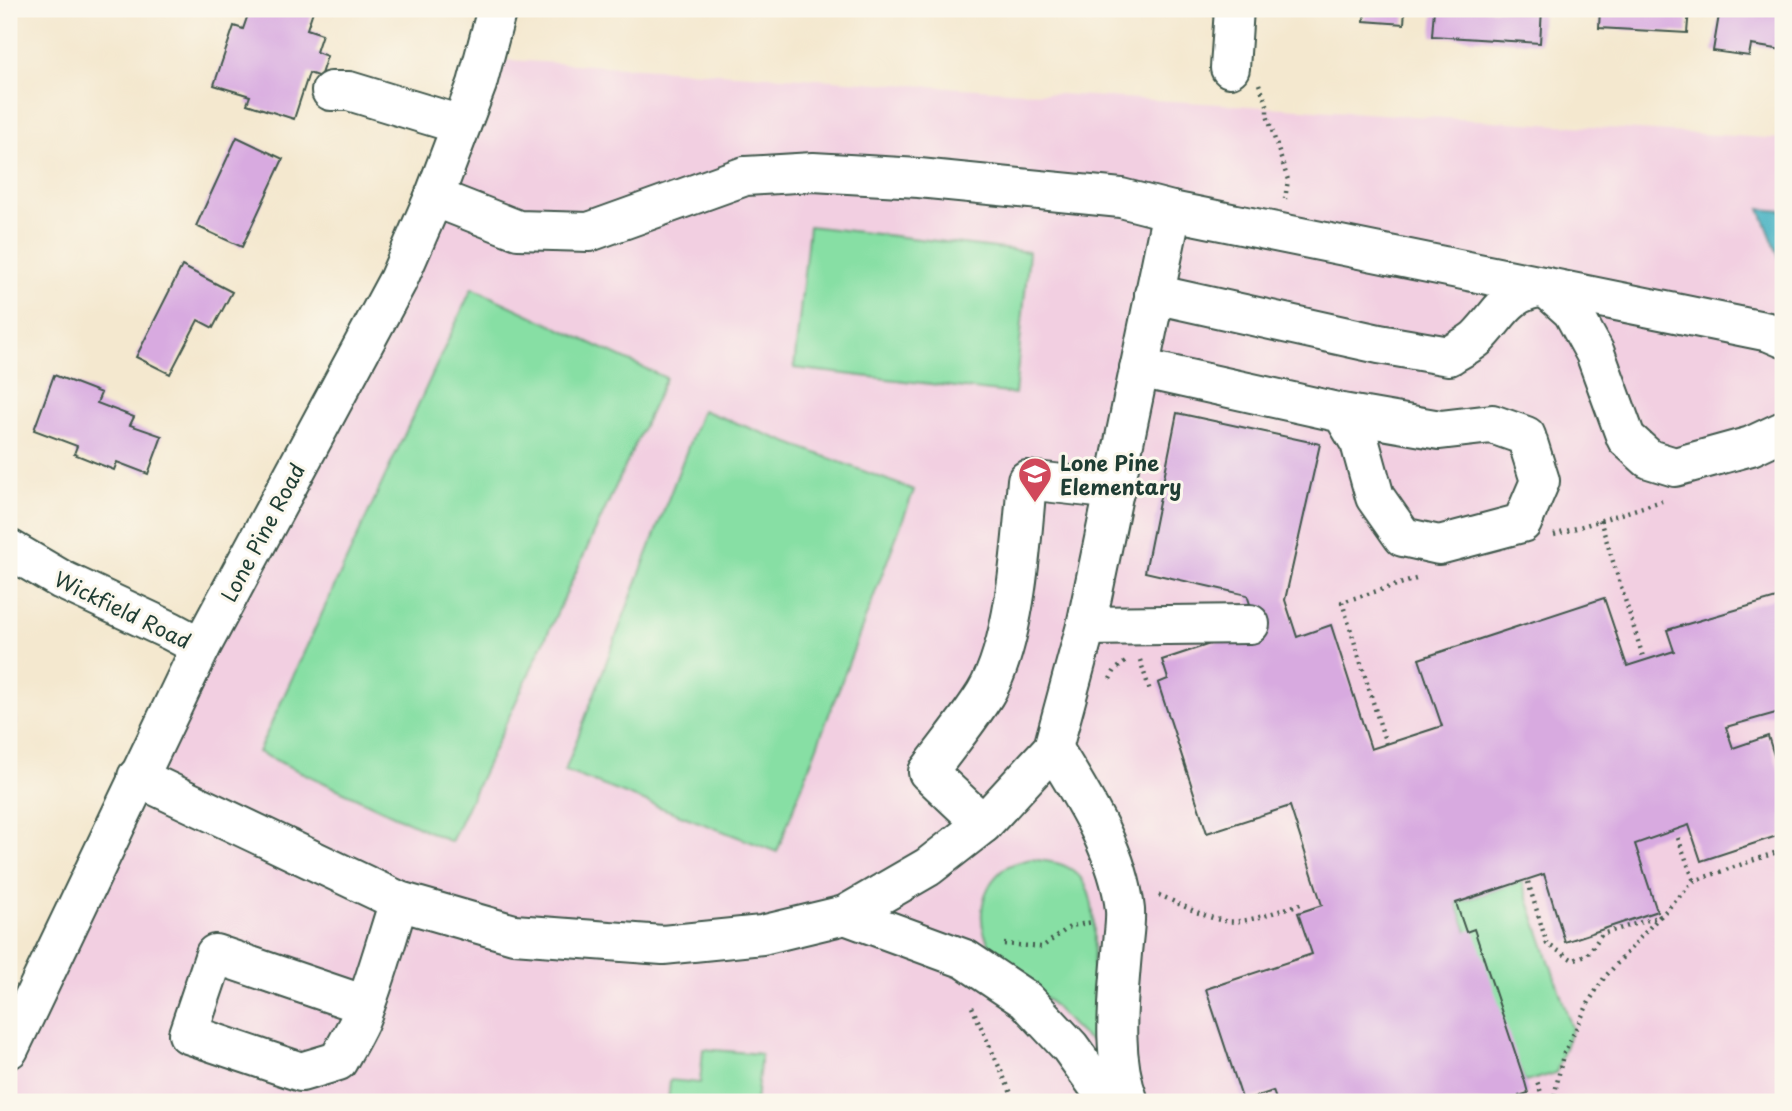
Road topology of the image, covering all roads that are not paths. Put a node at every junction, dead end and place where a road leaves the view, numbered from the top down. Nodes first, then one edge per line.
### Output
1 (497, 9) edge
2 (1234, 9) edge
3 (1230, 65) road end
4 (331, 91) dead end
5 (461, 125) junction
6 (435, 197) junction
7 (1171, 211) junction
8 (1545, 287) junction
9 (1154, 293) junction
10 (1783, 338) edge
11 (1139, 368) junction
12 (1342, 413) junction
13 (1783, 431) edge
14 (1115, 490) junction
15 (9, 549) edge
16 (1250, 624) dead end
17 (1086, 626) junction
18 (201, 647) junction
19 (1053, 748) junction
20 (137, 777) junction
21 (984, 824) junction
22 (399, 901) junction
23 (845, 915) junction
24 (365, 1005) dead end
25 (9, 1049) edge
26 (1106, 1102) edge
27 (1129, 1102) edge

1 - 5 street, Lone Pine Road
2 - 3 street
4 - 5 street
5 - 6 street, Lone Pine Road
6 - 7 street
6 - 18 street, Lone Pine Road
7 - 8 street
7 - 9 street
8 - 9 street
8 - 10 street
8 - 13 street
9 - 11 street
11 - 12 street
11 - 14 street
12 - 12 street
14 - 17 street
14 - 21 street
15 - 18 street, Wickfield Road
16 - 17 street
17 - 19 street
18 - 20 street, Lone Pine Road
19 - 21 street
19 - 27 street
20 - 22 street
20 - 25 street, Lone Pine Road
21 - 23 street
22 - 23 street
22 - 24 street
23 - 26 street

